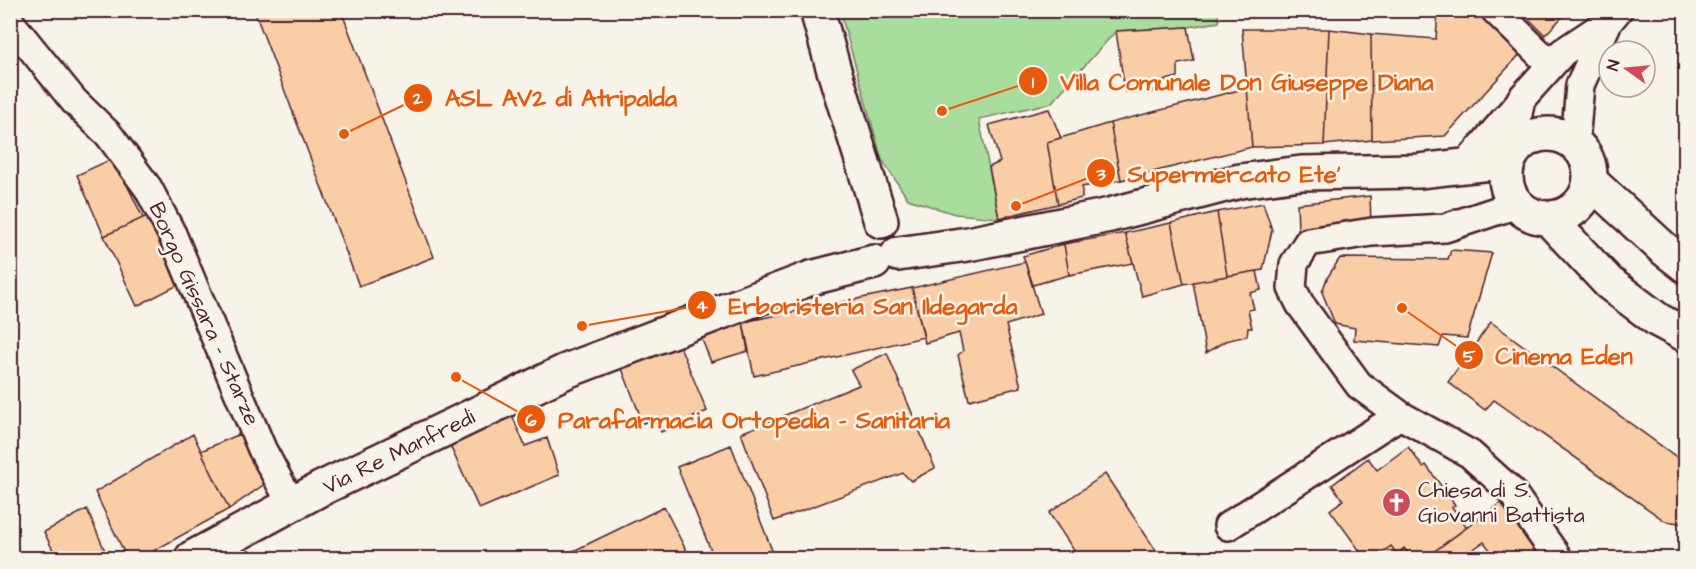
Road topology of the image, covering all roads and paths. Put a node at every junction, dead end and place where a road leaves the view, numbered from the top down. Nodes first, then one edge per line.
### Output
1 (817, 10) edge
2 (1495, 10) edge
3 (1613, 16) edge
4 (10, 22) edge
5 (1551, 65) junction
6 (1521, 99) junction
7 (1575, 143) junction
8 (1465, 166) junction
9 (1419, 171) junction
10 (1590, 181) junction
11 (1512, 185) junction
12 (1548, 218) junction
13 (880, 239) junction
14 (1686, 266) edge
15 (1686, 335) edge
16 (1401, 415) junction
17 (292, 505) junction
18 (1228, 526) dead end
19 (192, 558) edge
20 (1558, 558) edge

1 - 13 street
2 - 5 street
3 - 5 street
3 - 7 street
4 - 17 street, Borgo Gissara - Starze
5 - 6 street
6 - 8 street
6 - 11 street
7 - 10 street
7 - 11 street
8 - 9 street
8 - 11 street
9 - 11 street
9 - 13 street
10 - 12 street
10 - 14 street
11 - 12 street
11 - 16 street
12 - 15 street
13 - 17 street, Via Re Manfredi
16 - 18 street
16 - 20 street
17 - 19 street, Via Re Manfredi

